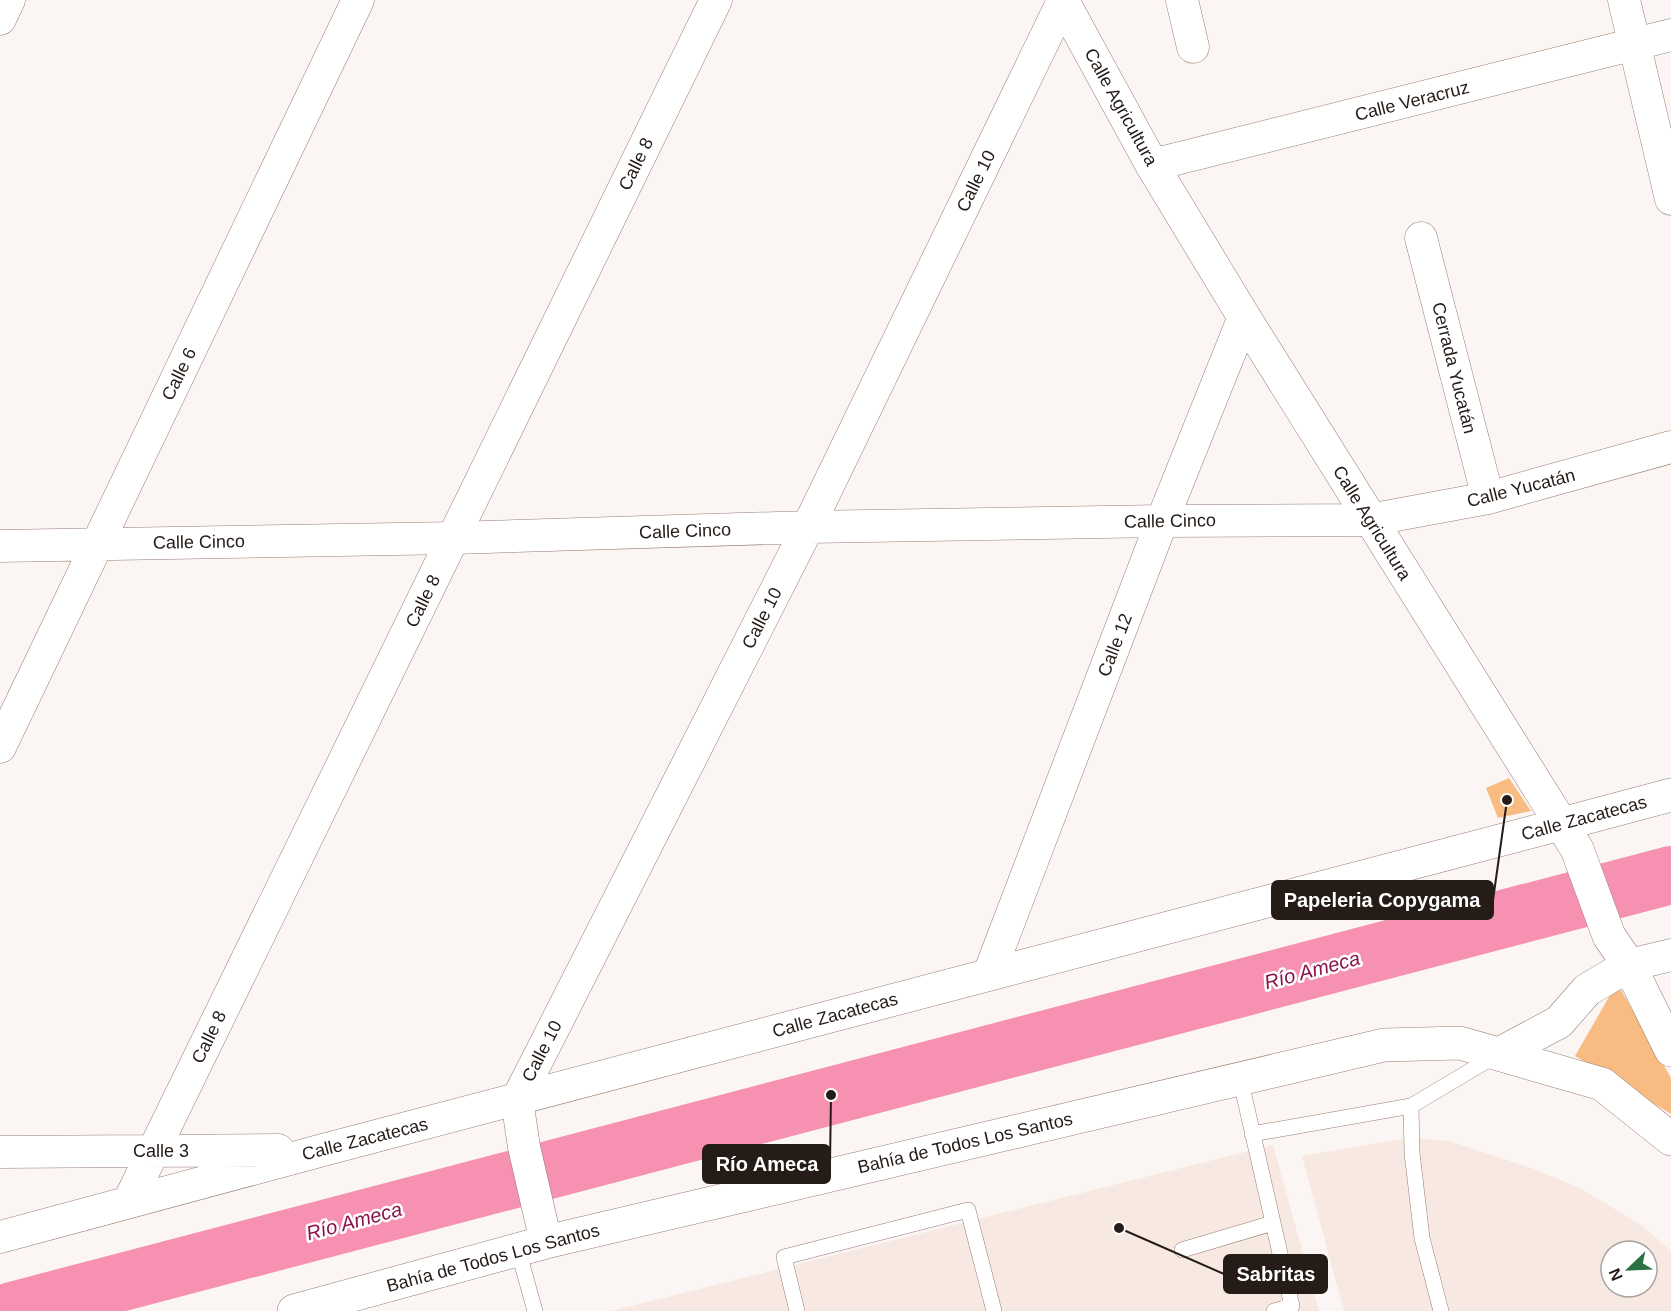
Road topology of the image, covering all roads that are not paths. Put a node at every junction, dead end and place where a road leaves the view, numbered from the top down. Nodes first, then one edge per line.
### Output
1 (9, 0) edge
2 (358, 0) edge
3 (716, 0) edge
4 (1062, 0) edge
5 (1182, 0) edge
6 (1624, 0) edge
7 (0, 19) edge
8 (1671, 35) edge
9 (1634, 44) junction
10 (1193, 47) dead end
11 (1152, 165) junction
12 (1671, 199) edge
13 (1421, 238) dead end
14 (1244, 317) junction
15 (1671, 447) edge
16 (1488, 498) junction
17 (1369, 520) junction
18 (1162, 521) junction
19 (808, 527) junction
20 (454, 538) junction
21 (98, 544) junction
22 (0, 546) edge
23 (0, 747) edge
24 (1671, 795) edge
25 (1569, 837) junction
26 (1671, 955) edge
27 (1629, 965) junction
28 (989, 974) junction
29 (1671, 1050) edge
30 (1501, 1053) junction
31 (1240, 1078) junction
32 (517, 1100) junction
33 (1411, 1106) junction
34 (1252, 1134) junction
35 (1671, 1139) edge
36 (323, 1150) junction
37 (153, 1151) junction
38 (0, 1152) edge
39 (129, 1201) junction
40 (1273, 1223) junction
41 (0, 1237) edge
42 (535, 1237) junction
43 (1182, 1250) dead end
44 (294, 1311) edge
45 (535, 1311) edge
46 (796, 1311) edge
47 (994, 1311) edge
48 (1274, 1311) edge
49 (1441, 1311) edge

1 - 7 street
2 - 21 street, Calle 6
3 - 20 street, Calle 8
4 - 11 main road, Calle Agricultura
4 - 19 street, Calle 10
5 - 10 street
6 - 9 street
8 - 9 street, Calle Veracruz
9 - 11 street, Calle Veracruz
9 - 12 street
11 - 14 main road, Calle Agricultura
13 - 16 street, Cerrada Yucatán
14 - 17 main road, Calle Agricultura
14 - 18 street, Calle 12
15 - 16 street, Calle Yucatán
16 - 17 street, Calle Yucatán
17 - 18 street, Calle Cinco
17 - 25 main road, Calle Agricultura
18 - 19 street, Calle Cinco
18 - 28 street, Calle 12
19 - 20 street, Calle Cinco
19 - 32 street, Calle 10
20 - 21 street, Calle Cinco
20 - 37 street, Calle 8
21 - 22 street, Calle Cinco
21 - 23 street, Calle 6
24 - 25 main road, Calle Zacatecas
25 - 27 main road, Calle Agricultura
25 - 28 street, Calle Zacatecas
26 - 27 street
27 - 29 main road, Calle Agricultura
27 - 30 main road
28 - 32 street, Calle Zacatecas
30 - 31 main road, Bahía de Todos Los Santos
30 - 33 lane
30 - 35 main road, Bahía de Todos Los Santos
31 - 34 lane
31 - 42 main road, Bahía de Todos Los Santos
32 - 36 street, Calle Zacatecas
32 - 42 street, Calle 10
33 - 34 lane
33 - 49 lane
34 - 40 lane
36 - 37 street, Calle 3
36 - 39 street, Calle Zacatecas
37 - 38 street, Calle 3
37 - 39 street, Calle 8
39 - 41 street, Calle Zacatecas
40 - 43 lane
40 - 48 lane
42 - 44 main road, Bahía de Todos Los Santos
42 - 45 lane
46 - 47 lane

